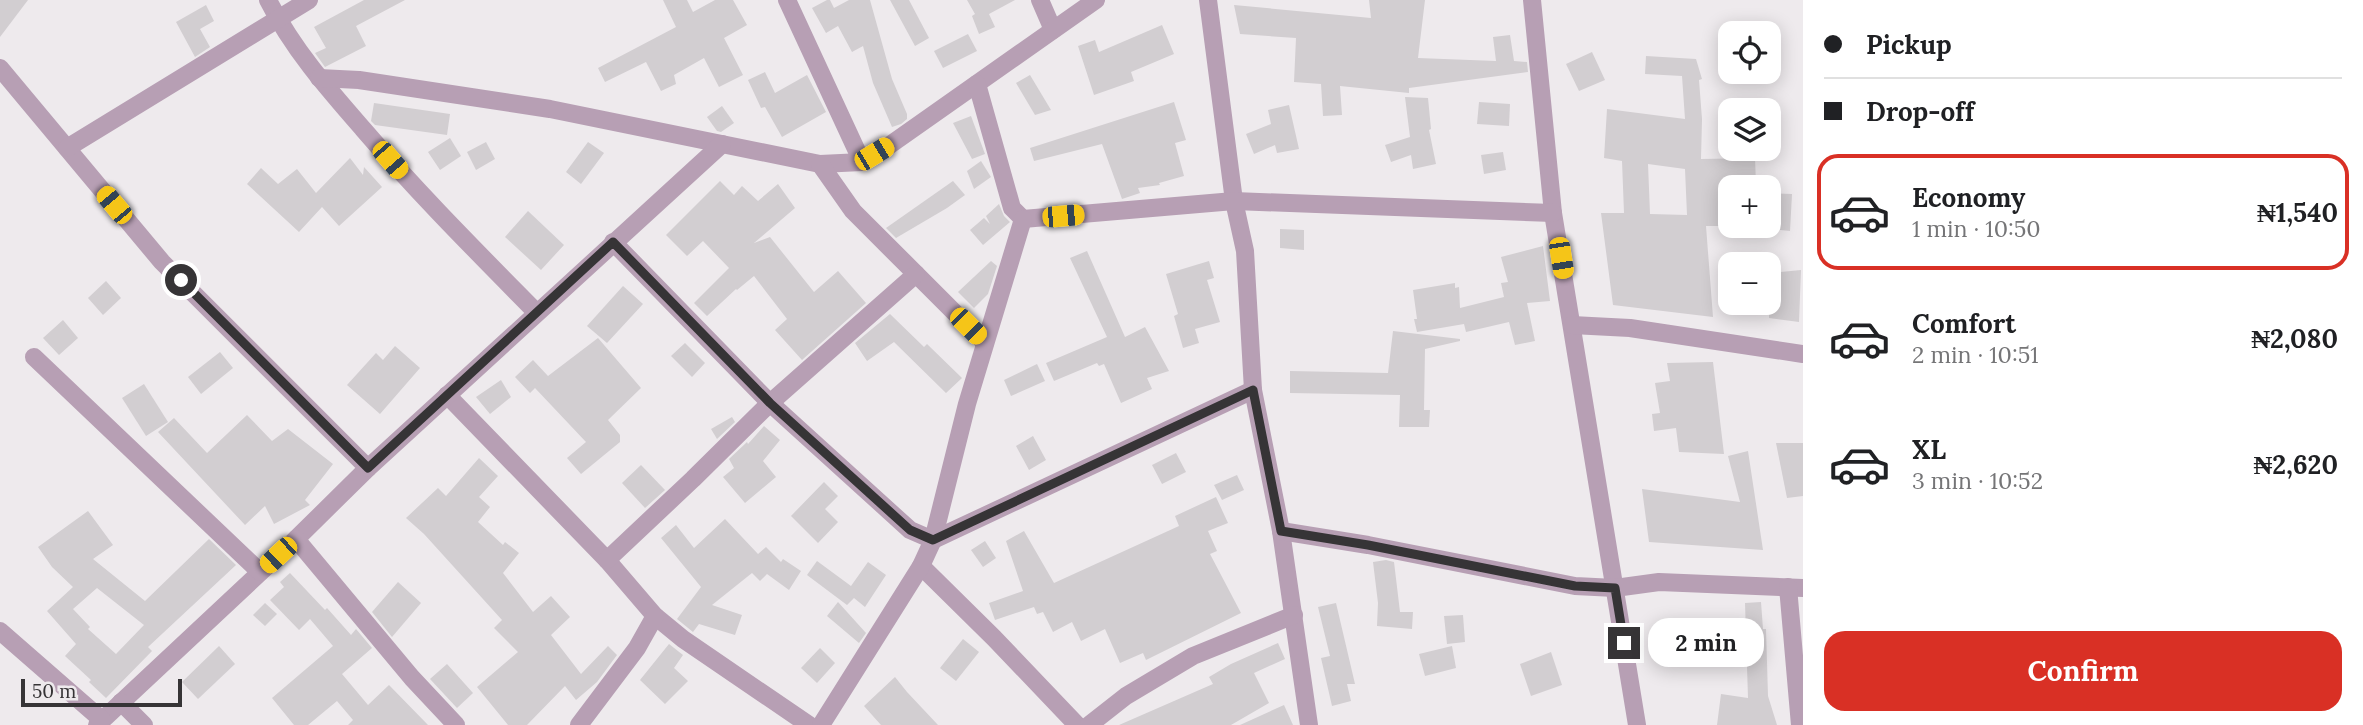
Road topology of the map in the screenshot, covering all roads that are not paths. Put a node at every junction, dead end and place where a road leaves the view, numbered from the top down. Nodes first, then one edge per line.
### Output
1 (268, 0) edge
2 (309, 0) edge
3 (787, 0) edge
4 (1040, 0) edge
5 (1096, 0) edge
6 (1208, 0) edge
7 (1532, 0) edge
8 (277, 19) junction
9 (1053, 30) junction
10 (0, 68) edge
11 (318, 78) junction
12 (977, 84) junction
13 (722, 144) junction
14 (66, 148) junction
15 (862, 162) junction
16 (820, 164) junction
17 (1234, 201) junction
18 (1553, 213) junction
19 (1023, 219) junction
20 (613, 242) junction
21 (916, 274) junction
22 (536, 312) junction
23 (1572, 325) junction
24 (985, 343) junction
25 (1803, 354) edge
26 (34, 357) dead end
27 (1253, 390) junction
28 (447, 395) junction
29 (770, 403) junction
30 (368, 468) junction
31 (1281, 531) junction
32 (296, 539) junction
33 (933, 540) junction
34 (607, 560) junction
35 (921, 566) junction
36 (260, 572) junction
37 (1615, 588) junction
38 (1795, 588) edge
39 (1294, 615) junction
40 (655, 616) junction
41 (0, 631) edge
42 (121, 702) junction
43 (100, 723) edge
44 (144, 725) edge
45 (456, 725) edge
46 (579, 725) edge
47 (809, 725) edge
48 (821, 725) edge
49 (1077, 725) edge
50 (1089, 725) edge
51 (1309, 725) edge
52 (1637, 725) edge
53 (1800, 725) edge

1 - 8 street
2 - 8 street
3 - 15 street
4 - 9 street
5 - 9 street
6 - 17 street
7 - 18 street
8 - 11 street
8 - 14 street
9 - 12 street
10 - 14 street
11 - 13 street
11 - 22 street
12 - 15 street
12 - 19 street
13 - 16 street
13 - 20 street
14 - 30 street
15 - 16 street
16 - 21 street
17 - 18 street
17 - 19 street
17 - 27 street
18 - 23 street
19 - 24 street
20 - 22 street
20 - 29 street
21 - 24 street
21 - 29 street
22 - 28 street
23 - 25 street
23 - 37 street
24 - 33 street
26 - 36 street
27 - 31 street
27 - 33 street
28 - 30 street
28 - 34 street
29 - 33 street
29 - 34 street
30 - 32 street
31 - 37 street
31 - 39 street
32 - 36 street
32 - 45 street
33 - 35 street
34 - 40 street
35 - 48 street
35 - 49 street
36 - 42 street
37 - 38 street
37 - 52 street
38 - 53 street
39 - 50 street
39 - 51 street
40 - 46 street
40 - 47 street
41 - 43 street
42 - 43 street
42 - 44 street

